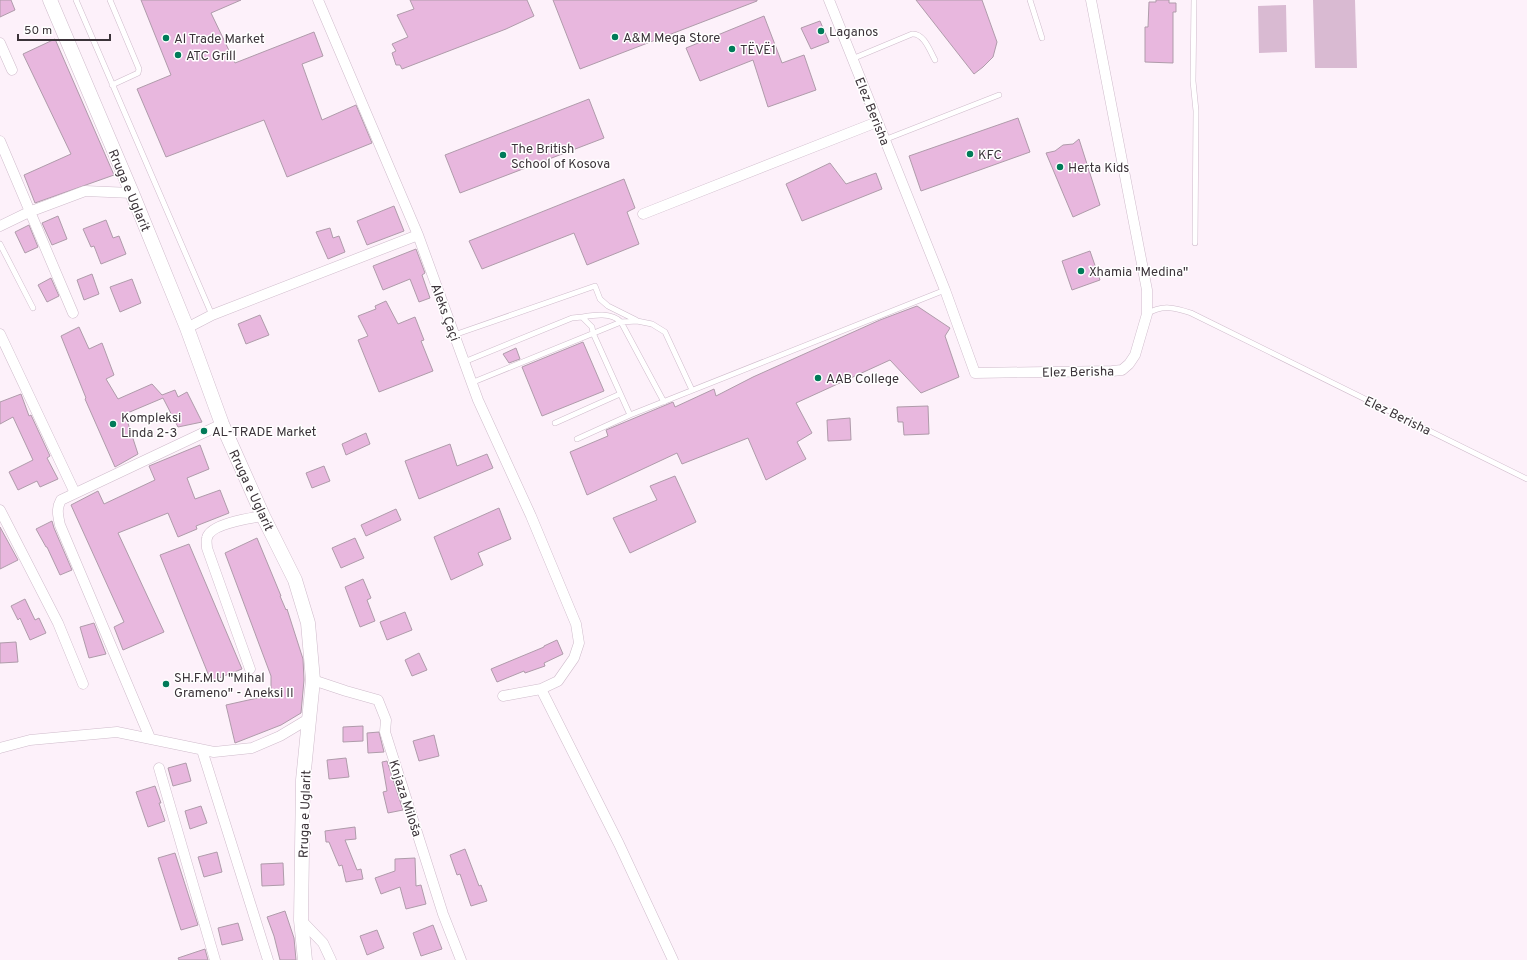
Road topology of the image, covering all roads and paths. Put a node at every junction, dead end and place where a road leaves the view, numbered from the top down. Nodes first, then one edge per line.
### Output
1 (50, 0) edge
2 (76, 0) edge
3 (110, 0) edge
4 (318, 0) edge
5 (829, 0) edge
6 (1030, 0) edge
7 (1091, 0) edge
8 (1194, 0) edge
9 (1042, 38) dead end
10 (0, 42) edge
11 (852, 59) junction
12 (935, 60) dead end
13 (12, 70) dead end
14 (112, 85) junction
15 (999, 95) dead end
16 (877, 122) junction
17 (884, 140) junction
18 (0, 141) edge
19 (132, 193) junction
20 (29, 212) junction
21 (643, 214) dead end
22 (0, 226) edge
23 (418, 235) junction
24 (1195, 243) dead end
25 (0, 244) edge
26 (945, 290) junction
27 (33, 308) dead end
28 (73, 313) dead end
29 (1147, 314) junction
30 (212, 315) junction
31 (582, 317) junction
32 (637, 320) junction
33 (621, 322) junction
34 (187, 328) junction
35 (593, 333) junction
36 (0, 334) edge
37 (454, 335) junction
38 (464, 362) junction
39 (471, 383) junction
40 (692, 390) junction
41 (620, 394) junction
42 (664, 402) junction
43 (630, 415) junction
44 (555, 423) dead end
45 (222, 424) junction
46 (577, 439) dead end
47 (1527, 479) edge
48 (75, 493) junction
49 (0, 510) edge
50 (263, 516) junction
51 (250, 669) dead end
52 (313, 680) junction
53 (83, 684) dead end
54 (541, 689) junction
55 (503, 696) dead end
56 (310, 718) junction
57 (150, 738) junction
58 (0, 748) edge
59 (202, 750) junction
60 (159, 768) dead end
61 (301, 920) junction
62 (215, 960) edge
63 (268, 960) edge
64 (305, 960) edge
65 (331, 960) edge
66 (461, 960) edge
67 (672, 960) edge

1 - 19 street, Rruga e Uglarit
2 - 14 lane
3 - 14 lane
4 - 23 street, Aleks Çaçi
5 - 11 street, Elez Berisha
6 - 9 lane
7 - 29 street
8 - 24 lane
10 - 13 street
11 - 12 lane
11 - 16 street, Elez Berisha
14 - 30 lane
15 - 17 lane
16 - 17 street, Elez Berisha
16 - 21 street
17 - 26 street, Elez Berisha
18 - 20 street
19 - 20 street
19 - 34 street, Rruga e Uglarit
20 - 22 street
20 - 28 street
23 - 30 street
23 - 37 street, Aleks Çaçi
25 - 27 lane
26 - 29 street, Elez Berisha
26 - 40 lane
29 - 47 lane, Elez Berisha
30 - 34 street
31 - 33 lane
31 - 35 lane
31 - 38 lane
32 - 33 lane
32 - 37 lane
32 - 40 lane
33 - 35 lane
33 - 42 lane
34 - 45 street, Rruga e Uglarit
35 - 39 lane
35 - 41 lane
36 - 48 street
37 - 38 street, Aleks Çaçi
38 - 39 street, Aleks Çaçi
39 - 54 street, Aleks Çaçi
40 - 42 lane
41 - 43 lane
41 - 44 lane
42 - 43 lane
43 - 46 lane
45 - 48 street
45 - 50 street, Rruga e Uglarit
48 - 57 street
49 - 53 street
50 - 51 street
50 - 52 street, Rruga e Uglarit
52 - 56 street, Rruga e Uglarit
52 - 66 street, Knjaza Miloša
54 - 55 street, Aleks Çaçi
54 - 67 street
56 - 59 street
56 - 61 street, Rruga e Uglarit
57 - 58 street
57 - 59 street
59 - 63 street
60 - 62 street
61 - 64 street, Rruga e Uglarit
61 - 65 street

